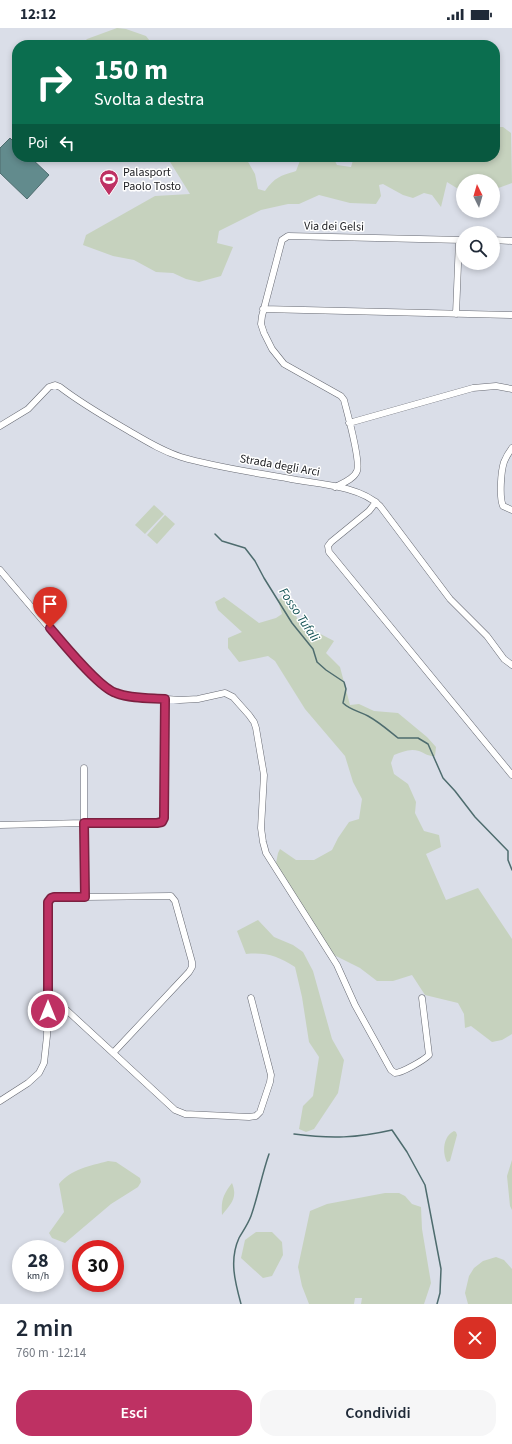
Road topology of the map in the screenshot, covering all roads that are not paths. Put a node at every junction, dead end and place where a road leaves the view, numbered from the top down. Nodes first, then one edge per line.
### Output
1 (456, 240) edge
2 (500, 240) edge
3 (512, 241) edge
4 (459, 270) edge
5 (263, 310) junction
6 (456, 314) junction
7 (512, 315) edge
8 (512, 389) edge
9 (349, 423) junction
10 (0, 426) edge
11 (512, 448) edge
12 (335, 487) junction
13 (376, 502) junction
14 (512, 510) edge
15 (0, 570) edge
16 (512, 665) edge
17 (165, 699) junction
18 (84, 768) dead end
19 (512, 775) edge
20 (84, 823) junction
21 (0, 825) edge
22 (85, 897) junction
23 (48, 993) junction
24 (250, 998) dead end
25 (422, 998) dead end
26 (113, 1053) junction
27 (0, 1101) edge

1 - 5 street, Via dei Gelsi
2 - 3 street
4 - 6 street, Via dei Gelsi
5 - 6 street
5 - 9 street, Via dei Gelsi
6 - 7 street
8 - 9 street
9 - 12 street, Via dei Gelsi
10 - 12 street, Strada degli Arci
11 - 14 street
12 - 13 street, Strada degli Arci
13 - 16 street, Strada degli Arci
13 - 19 street
15 - 17 street
17 - 20 street
17 - 25 street
18 - 20 street
20 - 21 street
20 - 22 street
22 - 23 street
22 - 26 street
23 - 26 street
23 - 27 street
24 - 26 street

